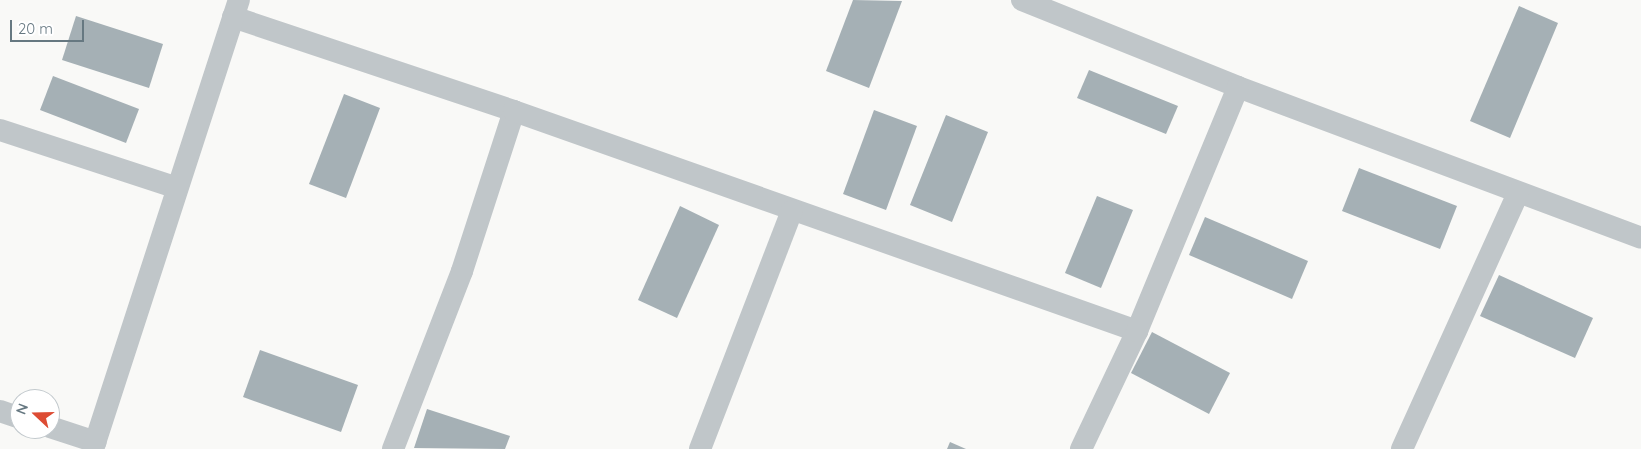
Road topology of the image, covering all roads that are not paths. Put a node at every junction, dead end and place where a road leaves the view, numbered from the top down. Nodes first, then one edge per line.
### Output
1 (1022, 0) edge
2 (236, 8) edge
3 (1238, 87) junction
4 (514, 111) junction
5 (0, 130) edge
6 (177, 188) junction
7 (1518, 193) junction
8 (792, 211) junction
9 (1641, 238) edge
10 (1137, 332) junction
11 (60, 432) edge
12 (94, 446) edge
13 (392, 449) edge
14 (700, 449) edge
15 (1081, 449) edge
16 (1402, 449) edge

1 - 3 street
2 - 4 street
2 - 6 street
3 - 7 street
3 - 10 street
4 - 8 street
4 - 13 street
5 - 6 street
6 - 12 street
7 - 9 street
7 - 16 street
8 - 10 street
8 - 14 street
10 - 15 street
11 - 12 street

